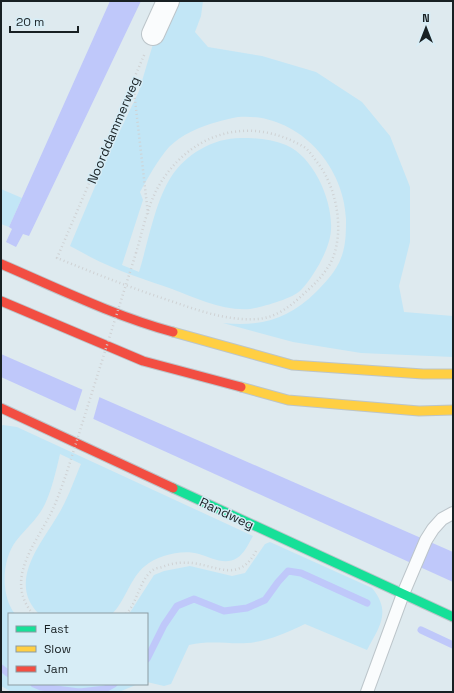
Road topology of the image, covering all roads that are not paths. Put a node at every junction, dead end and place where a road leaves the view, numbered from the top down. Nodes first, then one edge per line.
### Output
1 (168, 1) edge
2 (153, 34) road end
3 (1, 264) edge
4 (1, 301) edge
5 (453, 374) edge
6 (1, 408) edge
7 (453, 410) edge
8 (453, 513) edge
9 (403, 594) junction
10 (453, 617) edge
11 (367, 692) edge

1 - 2 street
3 - 5 main road
4 - 7 main road
6 - 9 main road, Randweg
8 - 9 lane
9 - 10 main road, Randweg
9 - 11 lane

